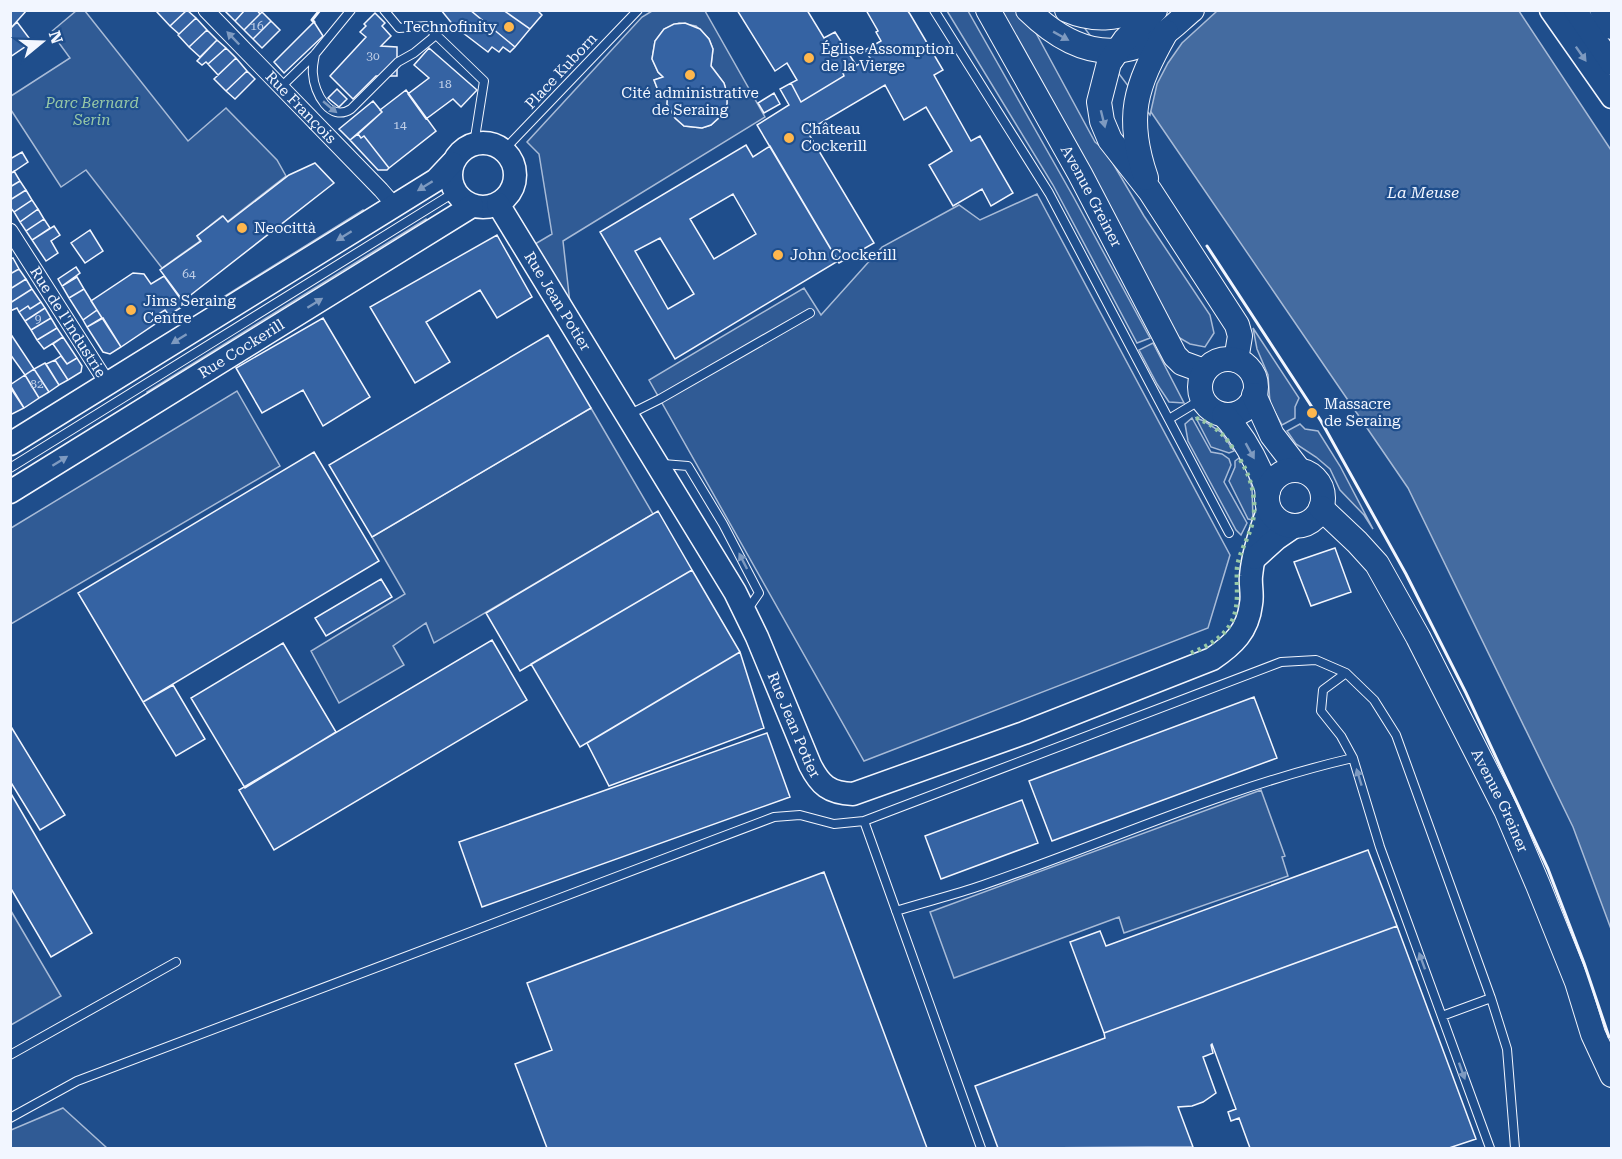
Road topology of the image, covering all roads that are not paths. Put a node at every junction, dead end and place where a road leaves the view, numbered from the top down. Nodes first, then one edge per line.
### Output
1 (207, 10) edge
2 (351, 10) edge
3 (384, 10) edge
4 (638, 10) edge
5 (934, 10) edge
6 (988, 10) edge
7 (1028, 10) edge
8 (1143, 10) edge
9 (1155, 10) edge
10 (1192, 10) edge
11 (1551, 10) edge
12 (1575, 10) edge
13 (1601, 10) edge
14 (1068, 11) edge
15 (1611, 28) edge
16 (1166, 33) junction
17 (436, 34) junction
18 (315, 54) junction
19 (1108, 55) junction
20 (1611, 64) edge
21 (281, 87) junction
22 (1611, 97) edge
23 (474, 144) junction
24 (504, 150) junction
25 (452, 163) junction
26 (1150, 191) junction
27 (455, 192) junction
28 (498, 204) junction
29 (394, 206) junction
30 (472, 206) junction
31 (10, 231) edge
32 (810, 313) dead end
33 (1236, 360) junction
34 (1204, 371) junction
35 (107, 383) junction
36 (1254, 395) junction
37 (1202, 399) junction
38 (1224, 415) junction
39 (627, 416) junction
40 (1169, 419) junction
41 (10, 444) edge
42 (10, 468) edge
43 (1299, 470) junction
44 (10, 492) edge
45 (1269, 500) junction
46 (1310, 518) junction
47 (1229, 533) dead end
48 (1255, 558) junction
49 (1346, 673) junction
50 (1353, 758) junction
51 (864, 821) junction
52 (896, 911) junction
53 (176, 962) dead end
54 (1491, 998) junction
55 (1442, 1016) junction
56 (10, 1055) edge
57 (1611, 1075) edge
58 (10, 1118) edge
59 (981, 1149) edge
60 (1490, 1149) edge
61 (1515, 1149) edge

21 -> 1 street, Rue François
2 - 18 lane
3 - 17 lane
4 - 24 lane, Place Kuborn
5 - 40 lane
6 - 34 main road, Avenue Greiner
7 -> 19 main road
8 - 14 main road
9 - 19 main road
10 - 16 main road
11 -> 22 main road
12 - 20 main road
13 - 15 main road
16 - 19 main road
16 - 26 main road
18 -> 17 lane
17 - 23 lane
18 - 21 lane
19 -> 26 main road
21 - 29 street, Rue François
23 - 24 main road
23 - 25 main road
24 - 28 main road
25 - 27 main road
25 -> 29 main road
26 - 33 main road
27 - 30 main road
27 - 42 lane, Rue Cockerill
28 - 30 main road
28 - 39 main road, Rue Jean Potier
29 -> 35 main road
44 -> 30 main road, Rue Cockerill
31 - 35 street, Rue de l'Industrie
32 - 39 lane
33 - 34 main road
33 - 36 main road
34 - 37 main road
35 - 41 main road
36 - 38 main road
36 - 43 main road
37 - 38 main road
37 - 40 lane
38 -> 45 main road
39 - 48 main road, Rue Jean Potier
40 - 47 lane
43 - 45 main road
43 - 46 main road
45 - 46 main road
45 - 48 main road, Rue Jean Potier
46 - 48 main road
46 - 57 main road, Avenue Greiner
49 - 50 lane
49 - 51 lane
49 - 54 lane
50 - 52 lane
55 -> 50 lane
51 - 52 lane
51 - 58 lane
52 - 59 lane
53 - 56 lane
54 - 55 lane
54 - 61 lane
55 -> 60 lane

